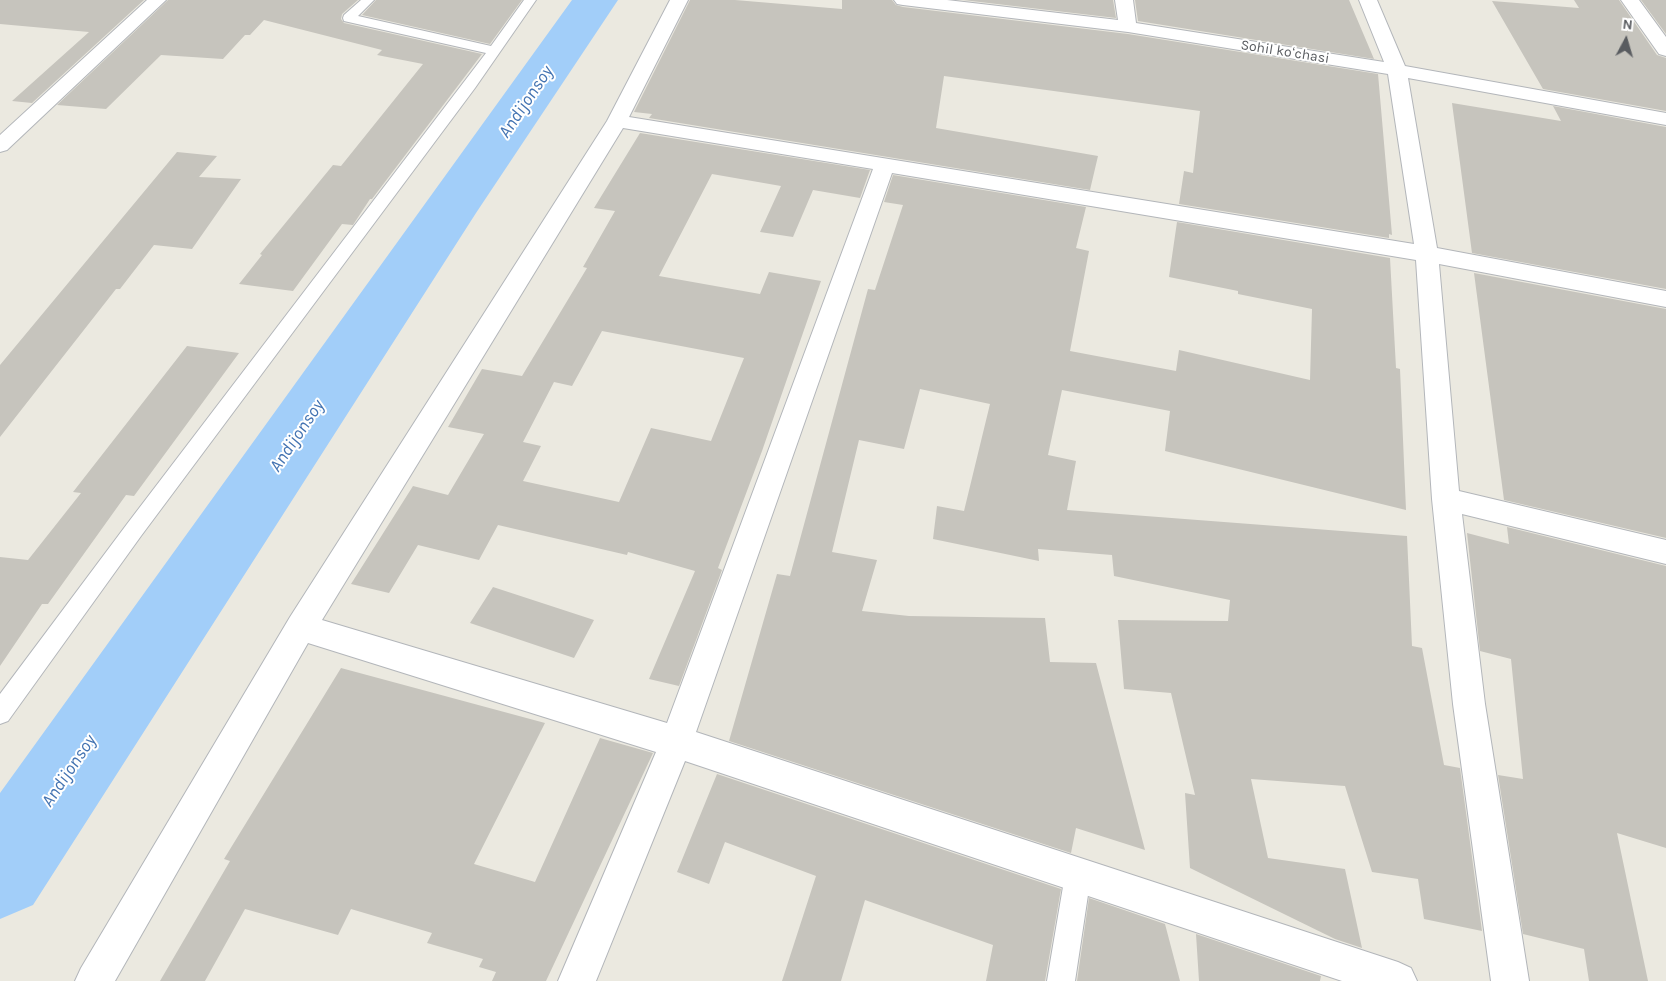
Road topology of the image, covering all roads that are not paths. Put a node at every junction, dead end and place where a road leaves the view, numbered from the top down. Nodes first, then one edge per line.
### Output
1 (157, 0) edge
2 (368, 0) edge
3 (530, 0) edge
4 (679, 0) edge
5 (902, 0) edge
6 (1124, 0) edge
7 (1368, 0) edge
8 (1630, 0) edge
9 (1128, 27) junction
10 (1666, 50) edge
11 (494, 51) junction
12 (1397, 70) junction
13 (1666, 118) edge
14 (617, 121) junction
15 (0, 146) edge
16 (885, 164) junction
17 (1427, 254) junction
18 (1666, 299) edge
19 (1446, 499) junction
20 (1666, 552) edge
21 (302, 627) junction
22 (0, 713) edge
23 (676, 742) junction
24 (1078, 875) junction
25 (94, 981) edge
26 (576, 981) edge
27 (1061, 981) edge
28 (1398, 981) edge
29 (1510, 981) edge

1 - 15 street
2 - 11 lane
3 - 11 lane
4 - 14 street
5 - 9 street, Sohil koʻchasi
6 - 9 street
7 - 12 street
8 - 10 street
9 - 12 street, Sohil koʻchasi
11 - 22 lane
12 - 13 street, Sohil koʻchasi
12 - 17 street
14 - 16 street
14 - 21 street
16 - 17 street
16 - 23 street
17 - 18 street
17 - 19 street
19 - 20 street
19 - 29 street
21 - 23 street
21 - 25 street
23 - 24 street
23 - 26 street
24 - 27 lane
24 - 28 street

